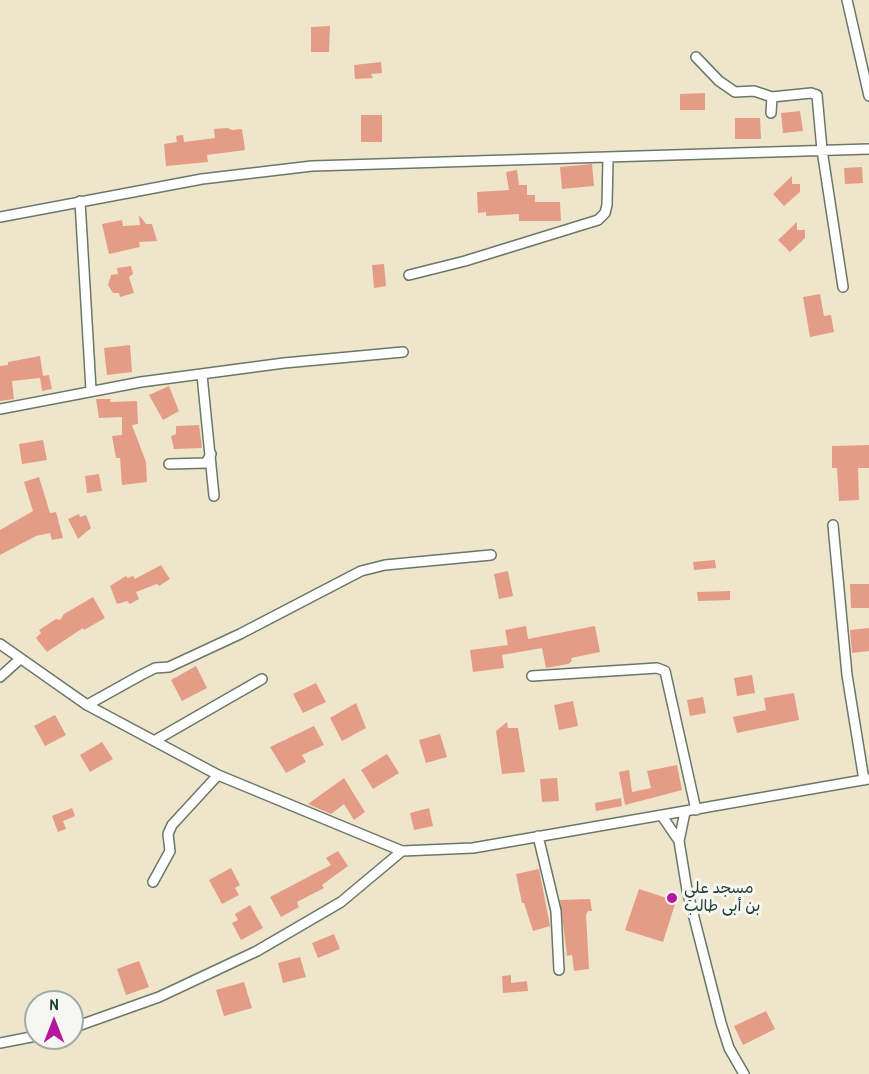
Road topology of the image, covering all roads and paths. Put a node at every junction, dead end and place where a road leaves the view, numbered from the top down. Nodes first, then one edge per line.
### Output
1 (847, 0) edge
2 (696, 57) dead end
3 (869, 96) edge
4 (772, 97) junction
5 (771, 113) dead end
6 (869, 149) edge
7 (822, 150) junction
8 (608, 158) junction
9 (80, 201) junction
10 (0, 217) edge
11 (410, 274) dead end
12 (843, 287) dead end
13 (403, 352) dead end
14 (202, 375) junction
15 (91, 390) junction
16 (0, 409) edge
17 (211, 454) junction
18 (169, 464) dead end
19 (214, 496) dead end
20 (833, 525) dead end
21 (491, 555) dead end
22 (0, 644) edge
23 (20, 659) junction
24 (532, 676) dead end
25 (0, 677) edge
26 (262, 679) dead end
27 (87, 705) junction
28 (154, 741) junction
29 (218, 775) junction
30 (867, 780) edge
31 (696, 810) junction
32 (685, 812) junction
33 (662, 816) junction
34 (538, 836) junction
35 (679, 842) junction
36 (402, 851) junction
37 (153, 882) dead end
38 (559, 970) dead end
39 (84, 1024) edge
40 (24, 1038) edge
41 (0, 1043) edge
42 (744, 1074) edge

1 - 3 street
2 - 4 street
4 - 5 street
4 - 7 street
6 - 7 street
7 - 8 street
7 - 12 street
8 - 9 street
8 - 11 street
9 - 10 street
9 - 15 street
13 - 14 street
14 - 15 street
14 - 17 street
15 - 16 street
17 - 18 street
17 - 19 street
20 - 30 street
21 - 27 street
22 - 23 street
23 - 25 street
23 - 27 street
24 - 31 street
26 - 28 street
27 - 28 street
28 - 29 street
29 - 36 street
29 - 37 street
30 - 31 street
31 - 32 street
32 - 33 street
32 - 35 street
33 - 34 street
33 - 35 street
34 - 36 street
34 - 38 street
35 - 42 street
36 - 39 street
40 - 41 street

